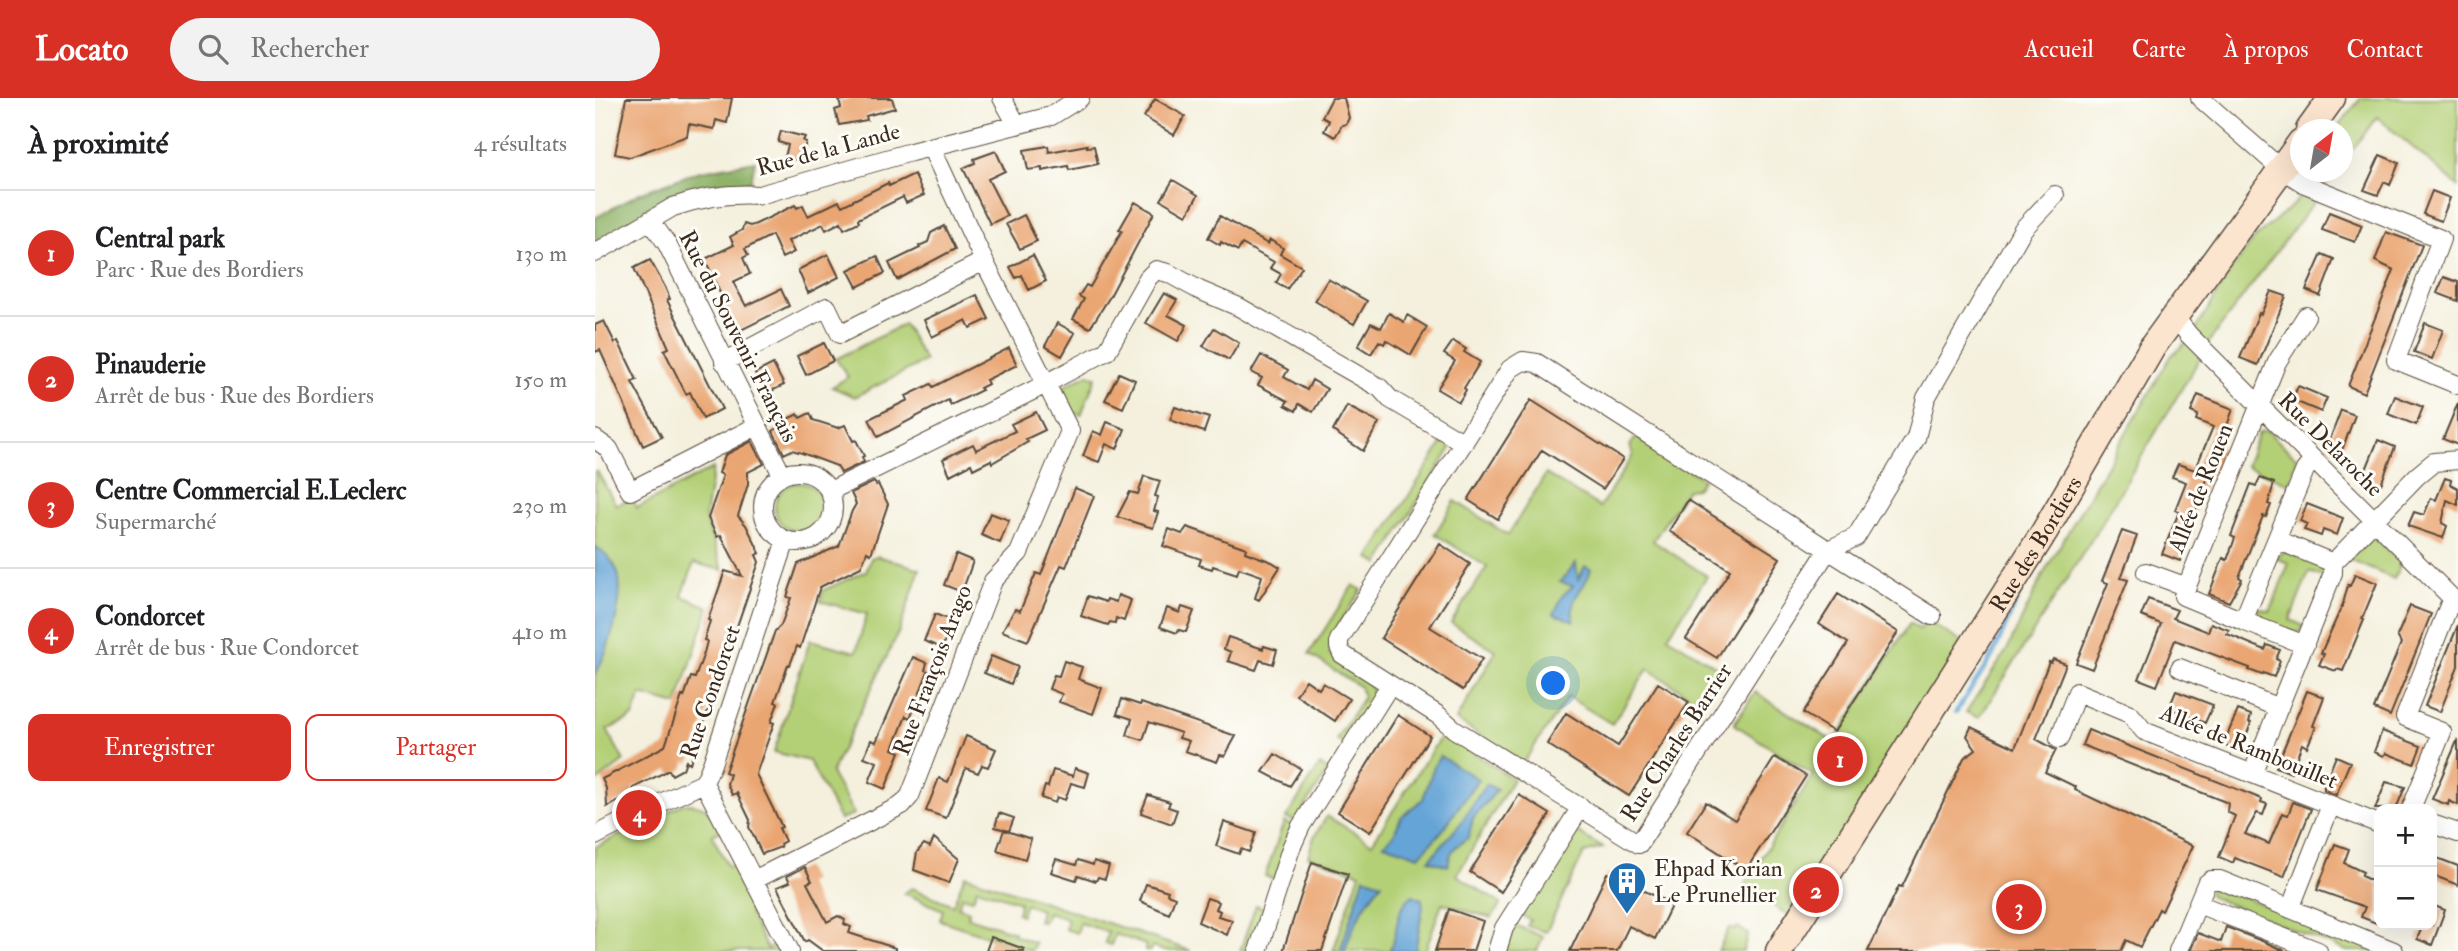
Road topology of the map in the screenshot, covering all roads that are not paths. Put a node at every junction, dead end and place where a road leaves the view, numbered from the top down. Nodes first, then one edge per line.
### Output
1 (1002, 98) edge
2 (1080, 98) edge
3 (2200, 98) edge
4 (2332, 98) edge
5 (2317, 119) edge
6 (1017, 125) junction
7 (930, 147) junction
8 (2290, 157) edge
9 (2281, 169) junction
10 (2055, 195) dead end
11 (650, 220) junction
12 (595, 253) edge
13 (984, 261) junction
14 (2174, 316) junction
15 (2306, 316) dead end
16 (724, 362) junction
17 (1044, 384) junction
18 (2458, 385) edge
19 (2260, 407) junction
20 (757, 426) junction
21 (595, 439) edge
22 (1464, 443) junction
23 (2313, 460) junction
24 (2458, 460) edge
25 (782, 475) junction
26 (830, 491) junction
27 (2374, 521) junction
28 (786, 540) junction
29 (2277, 540) junction
30 (1828, 550) junction
31 (2333, 562) junction
32 (2146, 572) dead end
33 (2187, 587) junction
34 (2455, 601) edge
35 (1932, 616) dead end
36 (2243, 621) junction
37 (2305, 645) junction
38 (2180, 668) dead end
39 (1391, 685) junction
40 (2279, 708) junction
41 (2059, 739) dead end
42 (2252, 774) junction
43 (704, 783) junction
44 (2413, 804) edge
45 (2331, 805) junction
46 (1581, 807) junction
47 (2374, 822) edge
48 (2437, 826) edge
49 (2458, 834) edge
50 (595, 836) edge
51 (754, 880) junction
52 (2198, 904) junction
53 (2290, 909) junction
54 (790, 951) edge
55 (1258, 951) edge
56 (1497, 951) edge
57 (1779, 951) edge
58 (2178, 951) edge
59 (2318, 951) edge
60 (2394, 951) edge

1 - 6 street
2 - 6 street, Rue de la Lande
3 - 9 street
4 - 5 street
6 - 7 street, Rue de la Lande
7 - 11 street, Rue de la Lande
7 - 13 street
8 - 9 street, Rue des Bordiers
9 - 14 street, Rue des Bordiers
9 - 18 street
10 - 30 street
11 - 12 street, Rue de la Lande
11 - 16 street, Rue du Souvenir Français
13 - 16 street
13 - 17 street
14 - 19 street, Rue Delaroche
14 - 57 street, Rue des Bordiers
15 - 19 street, Allée de Rouen
16 - 20 street, Rue du Souvenir Français
17 - 22 street
17 - 26 street
17 - 51 street, Rue François Arago
19 - 23 street, Rue Delaroche
19 - 33 street, Allée de Rouen
20 - 21 street
20 - 25 street, Rue du Souvenir Français
22 - 30 street, Rue Charles Barrier
22 - 39 street, Rue Charles Barrier
23 - 27 street, Rue Delaroche
23 - 29 street
24 - 27 street
25 - 26 street
25 - 28 street
26 - 28 street
27 - 31 street
27 - 34 street, Rue Delaroche
28 - 43 street, Rue Condorcet
29 - 31 street
29 - 36 street
30 - 35 street
30 - 46 street, Rue Charles Barrier
31 - 37 street
32 - 33 street, Allée de Rouen
33 - 36 street, Allée de Rouen
34 - 44 street
36 - 37 street
37 - 40 street
38 - 40 street
39 - 46 street, Rue Charles Barrier
39 - 55 street
40 - 42 street
41 - 42 street, Allée de Rambouillet
42 - 45 street, Allée de Rambouillet
43 - 50 street, Rue Condorcet
43 - 51 street
45 - 47 street, Allée de Rambouillet
45 - 53 street
46 - 56 street
48 - 49 street
51 - 54 street
52 - 53 street
52 - 58 street
52 - 59 street
53 - 60 street

